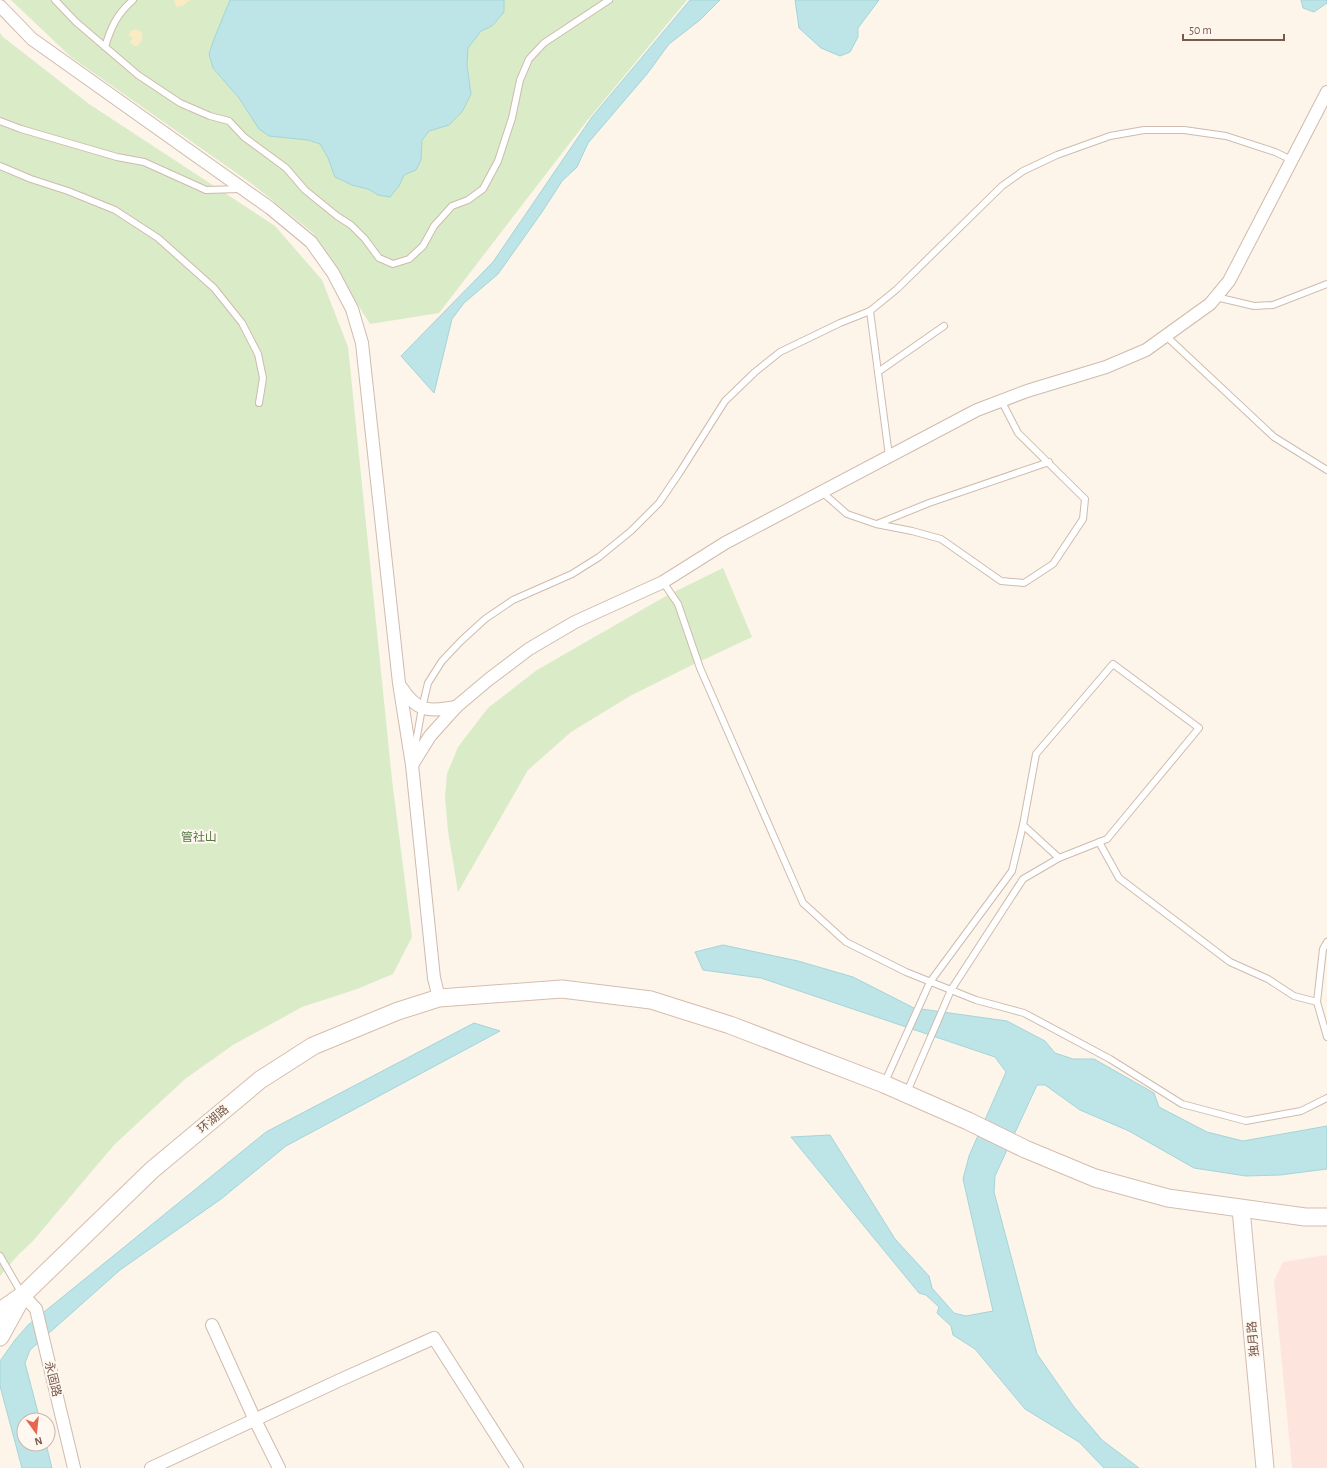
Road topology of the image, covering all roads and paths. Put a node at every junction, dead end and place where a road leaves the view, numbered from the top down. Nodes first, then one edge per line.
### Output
1 (55, 0) edge
2 (133, 0) edge
3 (609, 0) edge
4 (0, 6) edge
5 (105, 47) junction
6 (1327, 92) edge
7 (0, 121) edge
8 (1292, 160) junction
9 (0, 166) edge
10 (242, 189) junction
11 (1327, 284) edge
12 (1216, 297) junction
13 (870, 311) junction
14 (944, 326) dead end
15 (1166, 336) junction
16 (878, 372) junction
17 (1001, 400) junction
18 (259, 403) dead end
19 (889, 456) junction
20 (1048, 462) junction
21 (1327, 470) edge
22 (822, 492) junction
23 (876, 524) junction
24 (662, 582) junction
25 (399, 684) junction
26 (456, 707) junction
27 (422, 708) junction
28 (412, 765) junction
29 (1023, 825) junction
30 (1099, 842) junction
31 (1059, 858) junction
32 (1012, 871) junction
33 (1023, 878) junction
34 (1327, 942) edge
35 (930, 982) junction
36 (951, 990) junction
37 (439, 998) junction
38 (1317, 1002) junction
39 (1327, 1037) edge
40 (884, 1084) junction
41 (906, 1093) junction
42 (1327, 1098) edge
43 (1241, 1209) junction
44 (1327, 1217) edge
45 (0, 1257) edge
46 (23, 1295) junction
47 (0, 1311) edge
48 (212, 1325) dead end
49 (0, 1337) edge
50 (255, 1420) junction
51 (74, 1468) edge
52 (151, 1468) edge
53 (279, 1468) edge
54 (517, 1468) edge
55 (1265, 1468) edge

1 - 5 lane
2 - 5 lane
3 - 5 lane
4 - 10 street
6 - 8 street
7 - 10 lane
8 - 12 street
8 - 13 lane
9 - 18 lane
10 - 25 street
11 - 12 lane
12 - 15 street
13 - 16 lane
13 - 27 lane
14 - 16 lane
15 - 17 street
15 - 21 lane
16 - 19 lane
17 - 19 street
17 - 20 lane
19 - 22 street
20 - 23 lane
20 - 23 lane
22 - 23 lane
22 - 24 street
24 - 26 street
24 - 35 lane
25 - 27 street
25 - 28 street
26 - 27 street
26 - 28 street
27 - 28 lane
28 - 37 street
29 - 30 lane
29 - 31 lane
29 - 32 lane
30 - 31 lane
30 - 38 lane
31 - 33 lane
32 - 33 lane
32 - 35 lane
33 - 36 lane
34 - 38 lane
35 - 36 lane
35 - 40 lane
36 - 41 lane
36 - 42 lane
37 - 40 street, 环湖路
37 - 46 street, 环湖路
38 - 39 lane
40 - 41 street, 环湖路
41 - 43 street, 环湖路
43 - 44 street, 环湖路
43 - 55 street, 独月路
45 - 46 lane
46 - 47 street, 环湖路
46 - 49 street, 环湖路
46 - 51 street, 永固路
48 - 50 street
50 - 52 street
50 - 53 street
50 - 54 street

